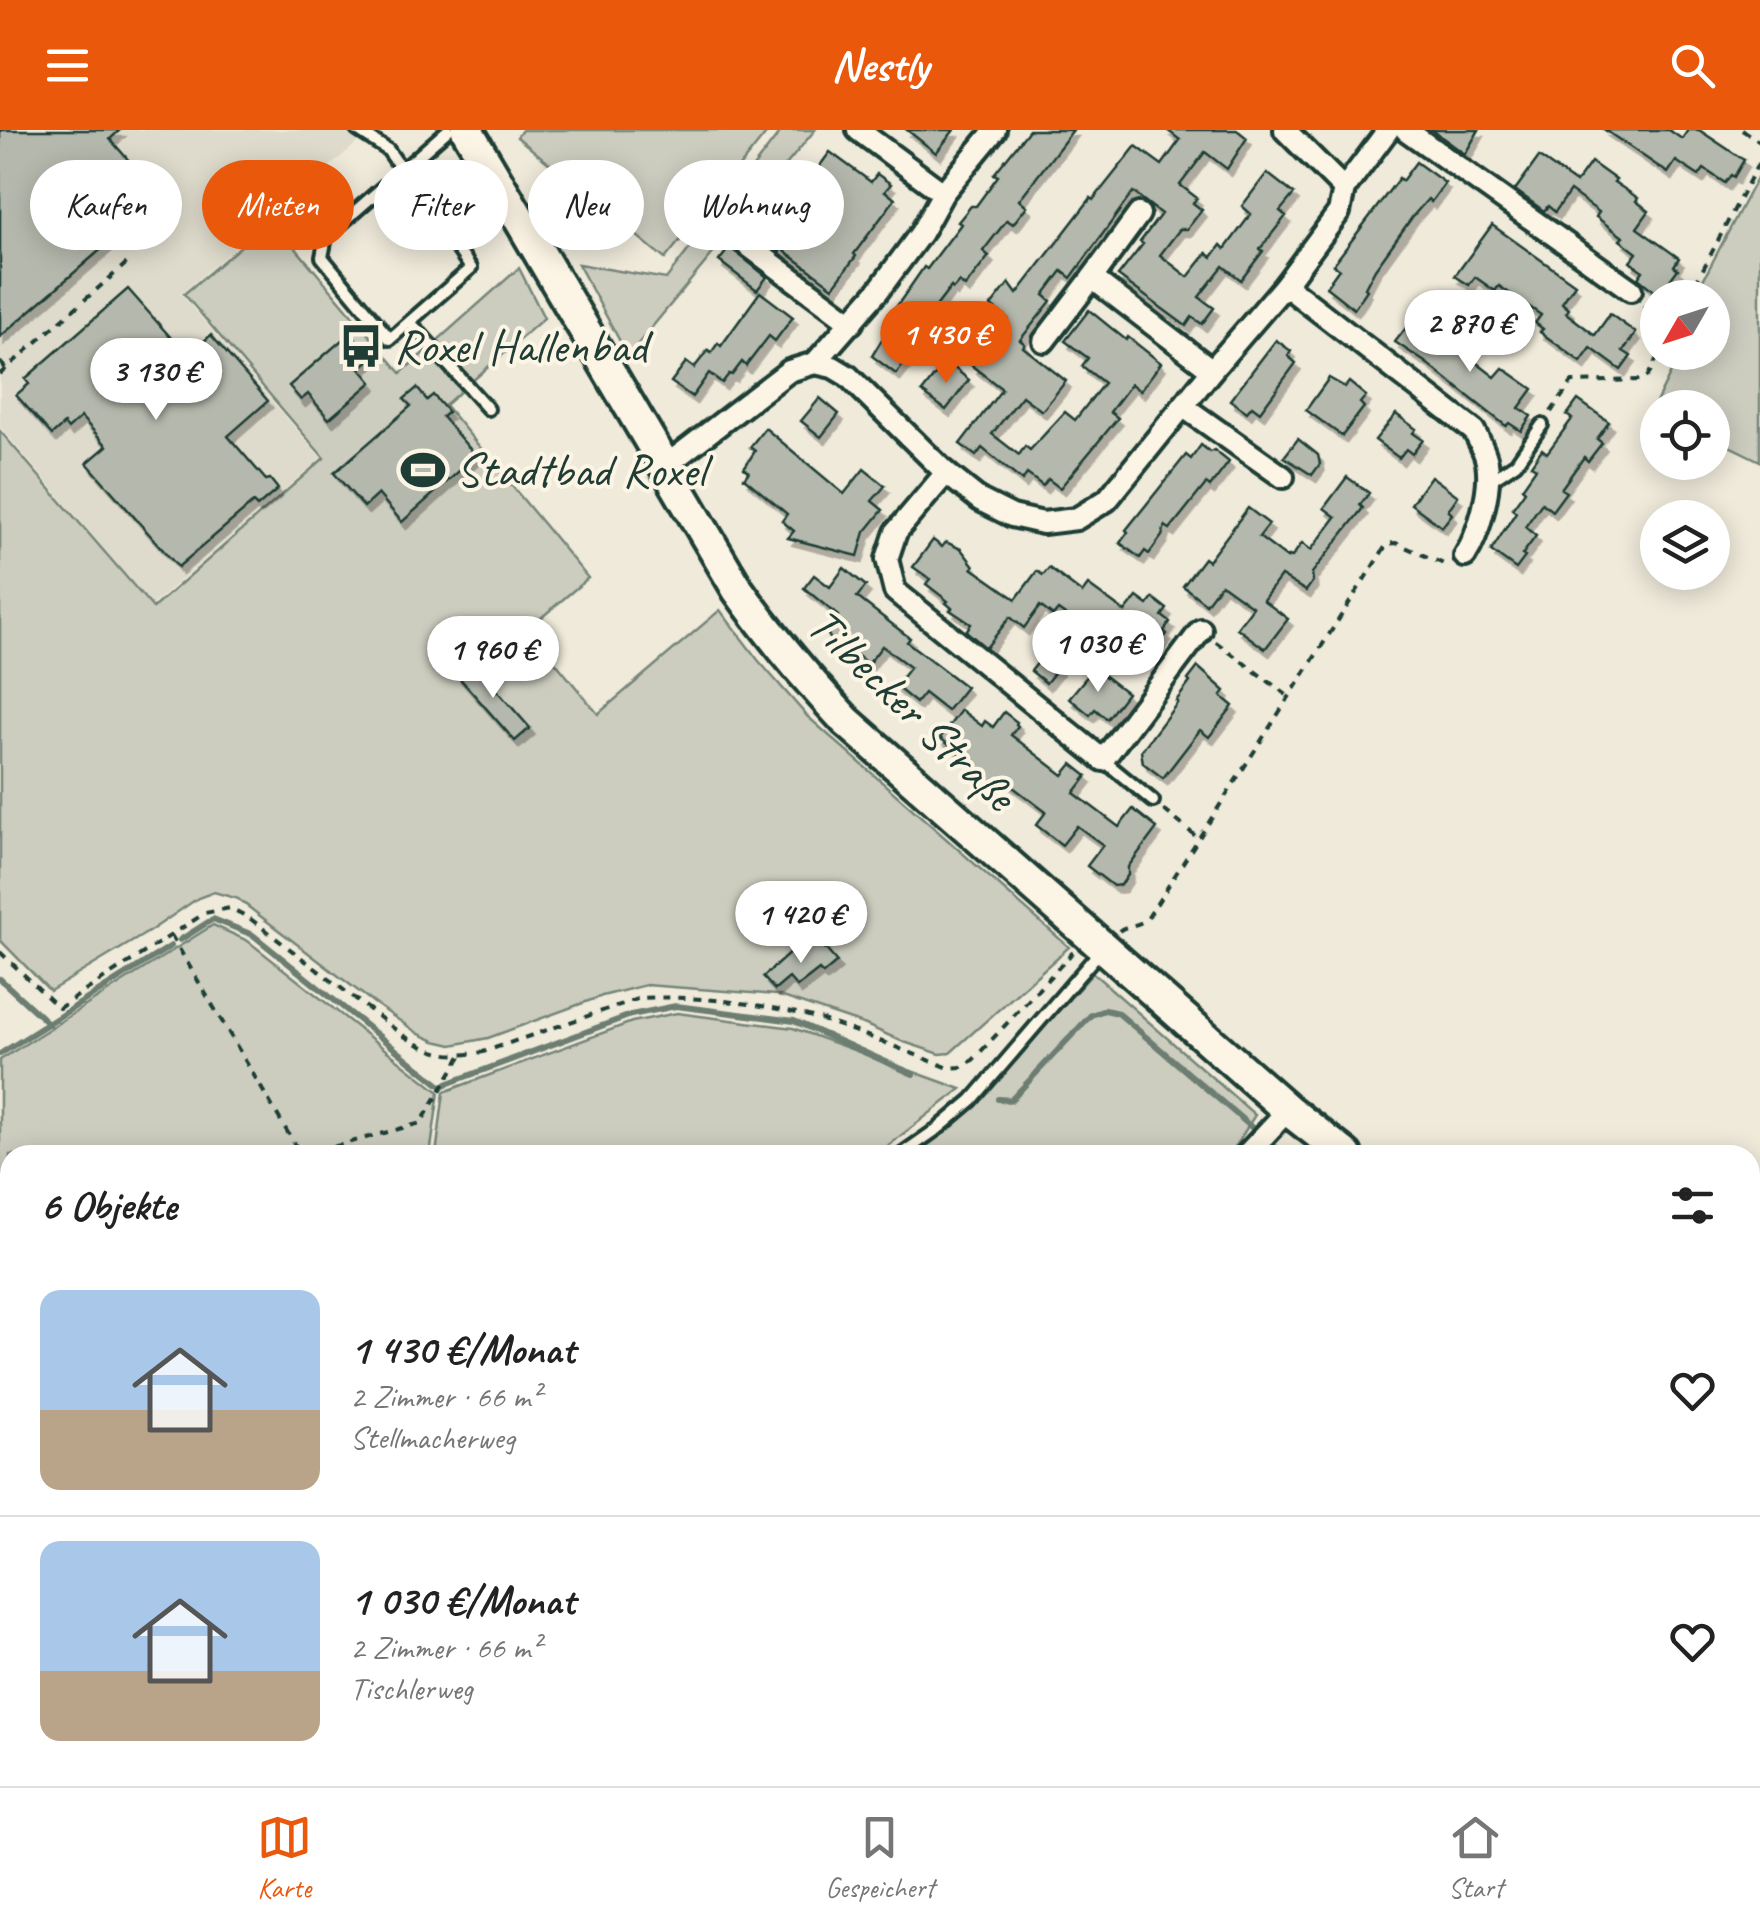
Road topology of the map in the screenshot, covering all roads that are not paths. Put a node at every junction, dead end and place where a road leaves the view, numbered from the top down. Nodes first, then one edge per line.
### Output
1 (357, 130) edge
2 (448, 130) edge
3 (468, 130) edge
4 (858, 130) edge
5 (995, 130) edge
6 (1285, 130) edge
7 (1388, 130) edge
8 (1406, 130) edge
9 (395, 160) edge
10 (413, 160) edge
11 (1344, 188) junction
12 (943, 193) junction
13 (374, 194) edge
14 (1139, 214) dead end
15 (458, 250) edge
16 (754, 250) edge
17 (1092, 278) junction
18 (1285, 285) junction
19 (1631, 290) dead end
20 (410, 322) junction
21 (852, 323) junction
22 (1044, 341) dead end
23 (815, 363) junction
24 (1212, 370) junction
25 (1184, 407) junction
26 (488, 409) dead end
27 (1542, 425) road end
28 (664, 467) junction
29 (946, 472) junction
30 (1283, 477) dead end
31 (1489, 481) junction
32 (1464, 556) road end
33 (1201, 630) road end
34 (1103, 760) junction
35 (1153, 801) road end
36 (1090, 948) junction
37 (1288, 1110) junction
38 (914, 1145) edge
39 (1255, 1145) edge
40 (1333, 1145) edge

1 - 9 lane
2 - 10 lane
3 - 28 main road, Tilbecker Straße
4 - 12 street
5 - 12 street
6 - 11 street
7 - 11 street
8 - 19 street
11 - 18 street
12 - 21 street
13 - 20 lane
14 - 17 street
15 - 20 lane
16 - 21 street
17 - 22 street
17 - 24 street
18 - 24 street
18 - 31 street
20 - 26 lane
21 - 23 street
23 - 28 street
23 - 29 street
24 - 25 street
25 - 29 street
25 - 30 street
27 - 31 lane
28 - 36 main road, Tilbecker Straße
29 - 34 street
31 - 32 street
33 - 34 street
34 - 35 lane
36 - 37 main road, Tilbecker Straße
36 - 38 lane
37 - 39 street
37 - 40 main road, Tilbecker Straße

